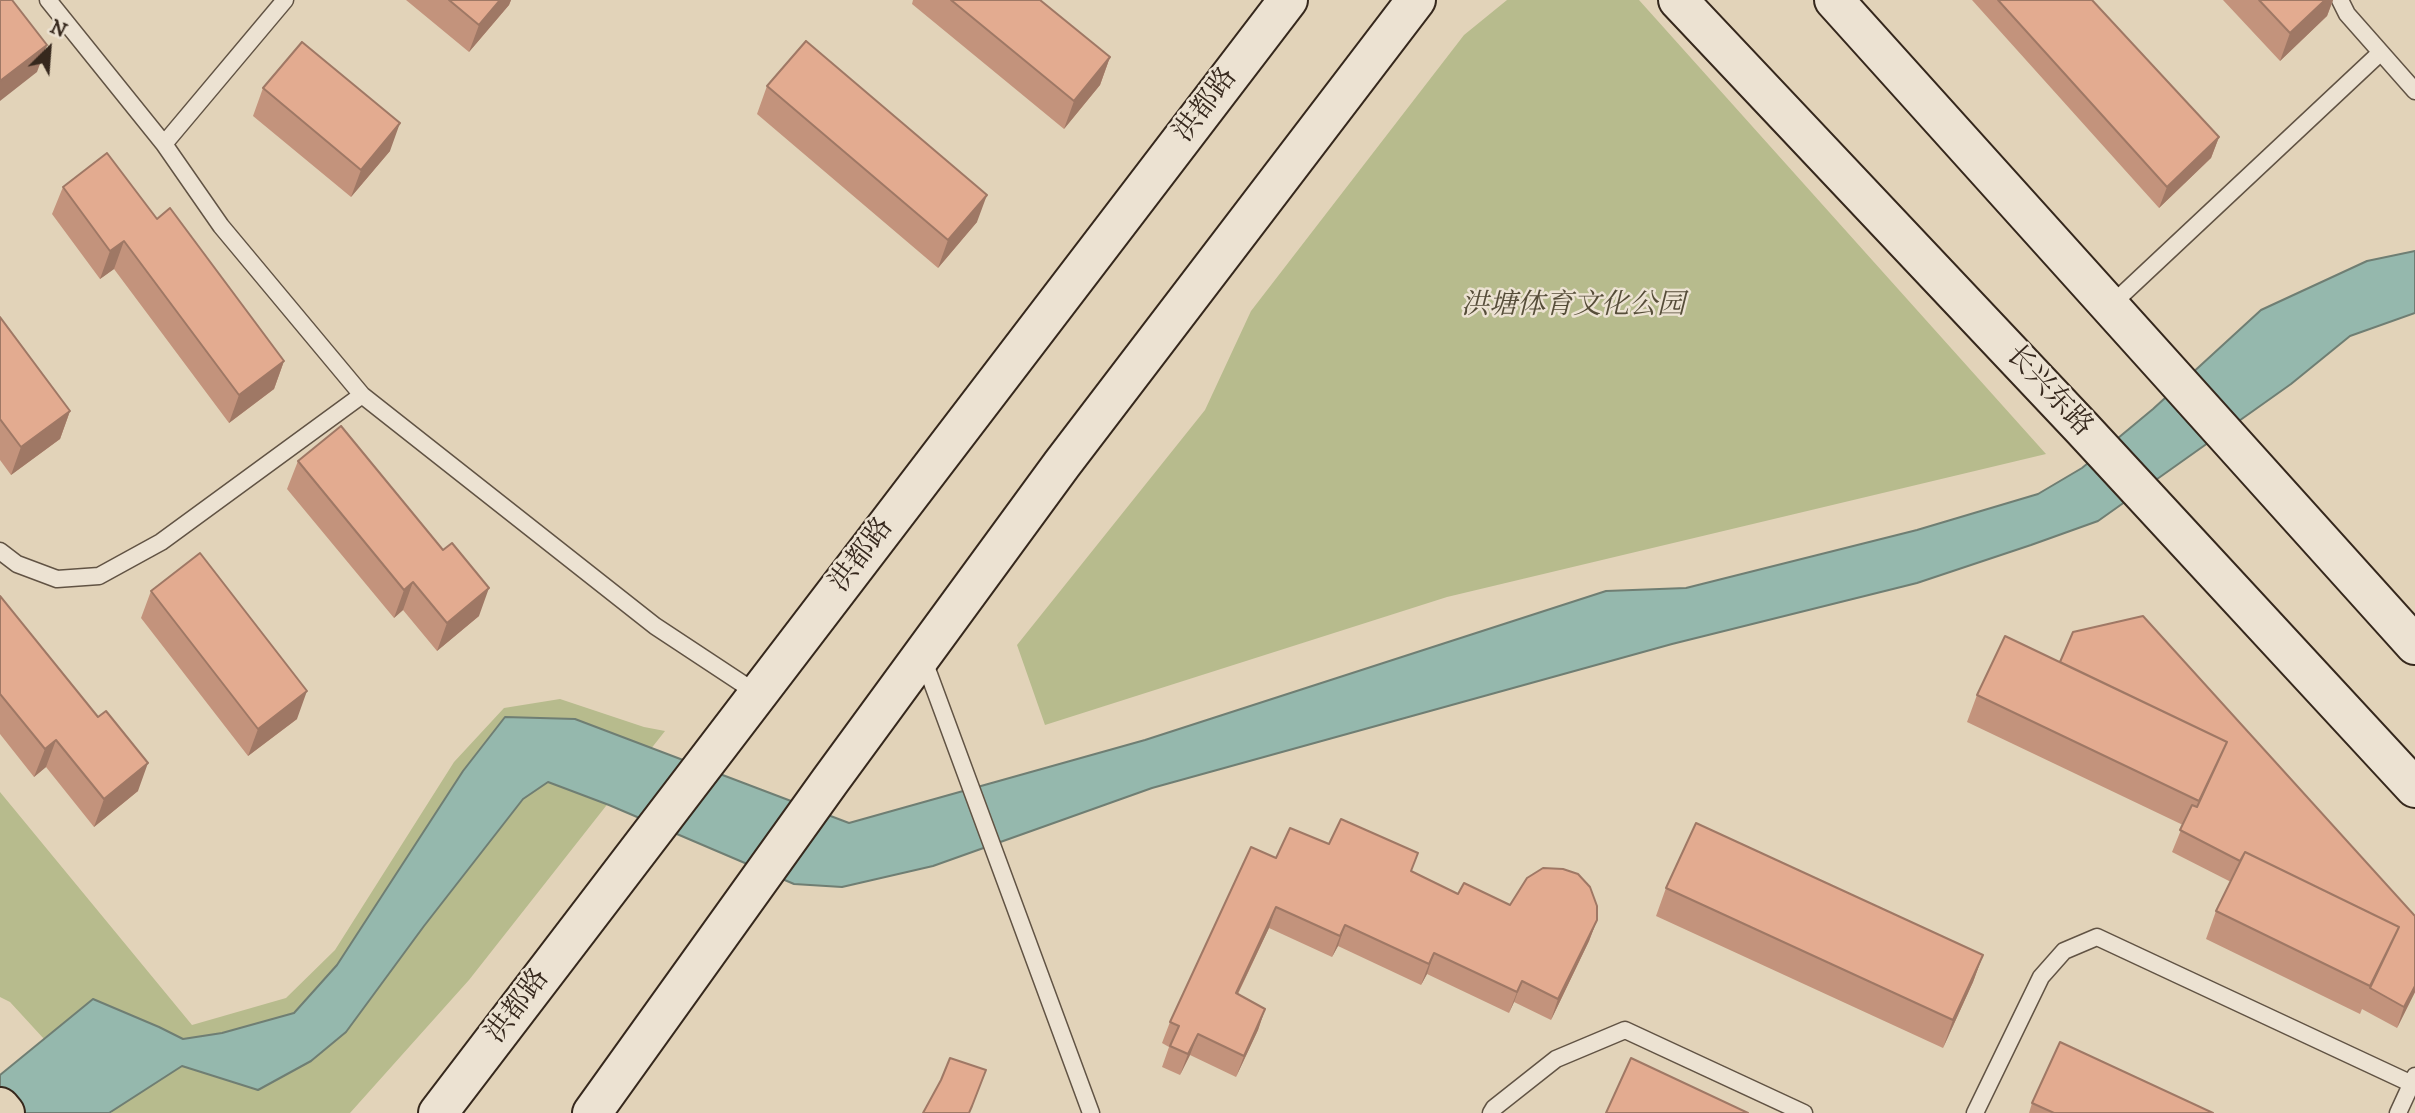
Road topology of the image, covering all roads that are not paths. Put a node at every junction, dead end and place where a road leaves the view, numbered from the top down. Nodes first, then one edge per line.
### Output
1 (48, 0) edge
2 (285, 0) edge
3 (1288, 0) edge
4 (1416, 0) edge
5 (1678, 0) edge
6 (1834, 0) edge
7 (2340, 0) edge
8 (2380, 53) junction
9 (2415, 91) edge
10 (164, 144) junction
11 (2110, 306) junction
12 (362, 395) junction
13 (0, 551) edge
14 (2415, 645) edge
15 (922, 655) junction
16 (758, 694) junction
17 (2415, 788) edge
18 (2413, 1080) edge
19 (0, 1107) edge
20 (5, 1113) edge
21 (438, 1113) edge
22 (592, 1113) edge
23 (1091, 1113) edge
24 (1491, 1113) edge
25 (1804, 1113) edge
26 (1975, 1113) edge
27 (2398, 1113) edge

1 - 10 lane
2 - 10 lane
3 - 16 main road, 洪都路
4 - 15 main road
5 - 17 main road, 长兴东路
6 - 11 main road
7 - 8 lane
8 - 9 lane
8 - 11 lane
10 - 12 lane
11 - 14 main road
12 - 13 lane
12 - 16 lane
15 - 22 main road
15 - 23 lane
16 - 21 main road, 洪都路
18 - 26 lane
18 - 27 lane
19 - 20 main road
24 - 25 lane

